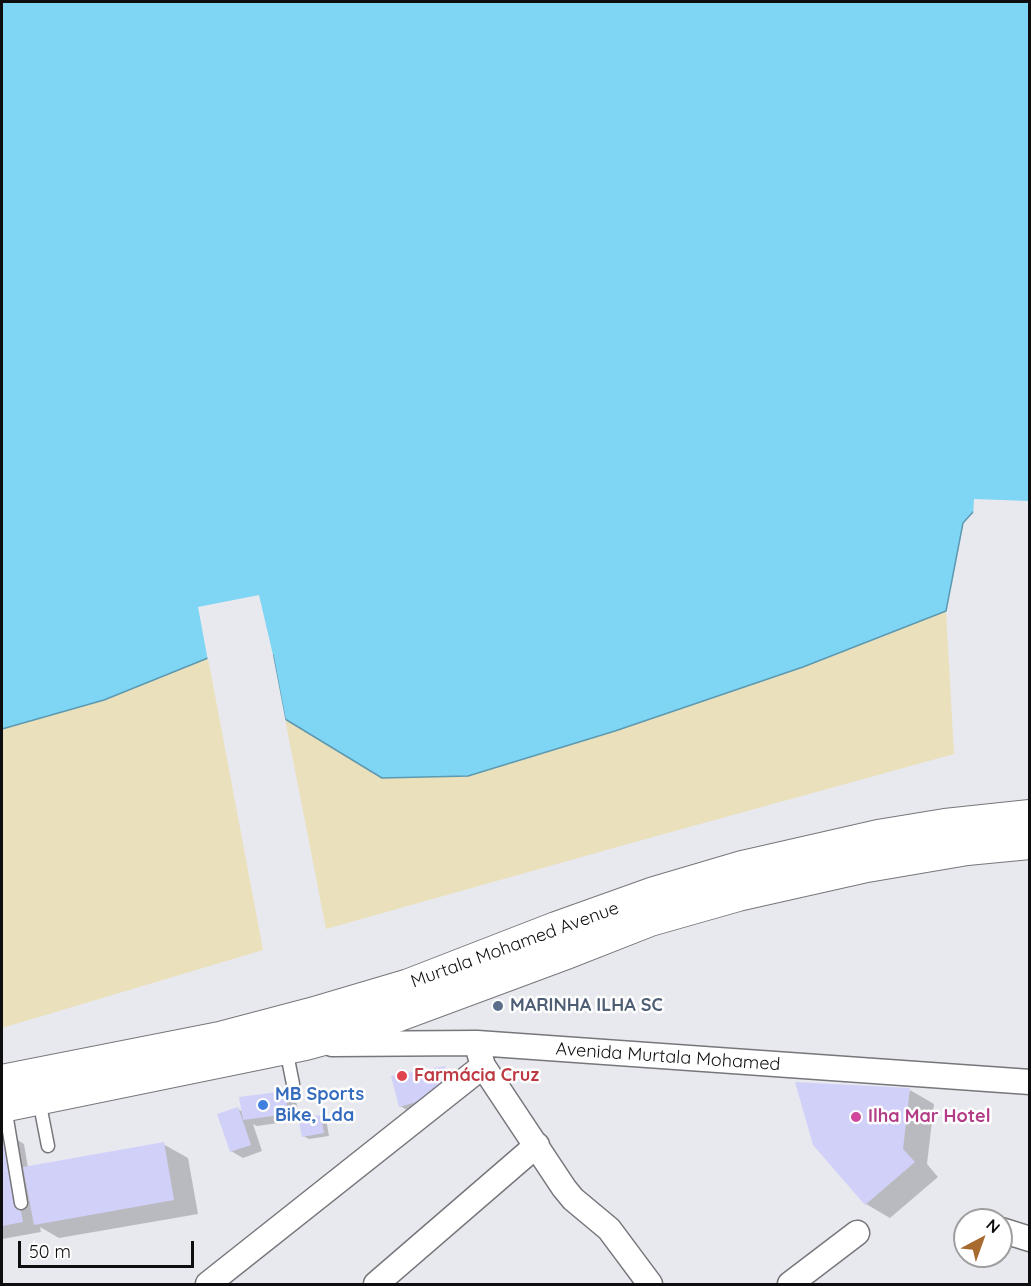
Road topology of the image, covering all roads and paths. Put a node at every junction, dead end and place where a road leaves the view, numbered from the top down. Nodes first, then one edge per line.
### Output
1 (1029, 816) edge
2 (1029, 843) edge
3 (296, 1046) junction
4 (480, 1055) junction
5 (1029, 1082) edge
6 (293, 1084) dead end
7 (2, 1098) edge
8 (39, 1099) junction
9 (537, 1145) junction
10 (48, 1146) dead end
11 (21, 1203) dead end
12 (857, 1233) dead end
13 (1013, 1234) edge
14 (1029, 1239) edge
15 (208, 1284) edge
16 (376, 1284) edge
17 (650, 1284) edge
18 (790, 1284) edge

1 - 7 street, Murtala Mohamed Avenue
2 - 3 street, Murtala Mohamed Avenue
3 - 4 street, Avenida Murtala Mohamed
3 - 6 lane
3 - 8 street, Murtala Mohamed Avenue
4 - 5 street, Avenida Murtala Mohamed
4 - 9 street
4 - 15 street
7 - 8 street, Murtala Mohamed Avenue
7 - 11 lane
8 - 10 lane
9 - 16 street
9 - 17 street
12 - 18 street
13 - 14 street

